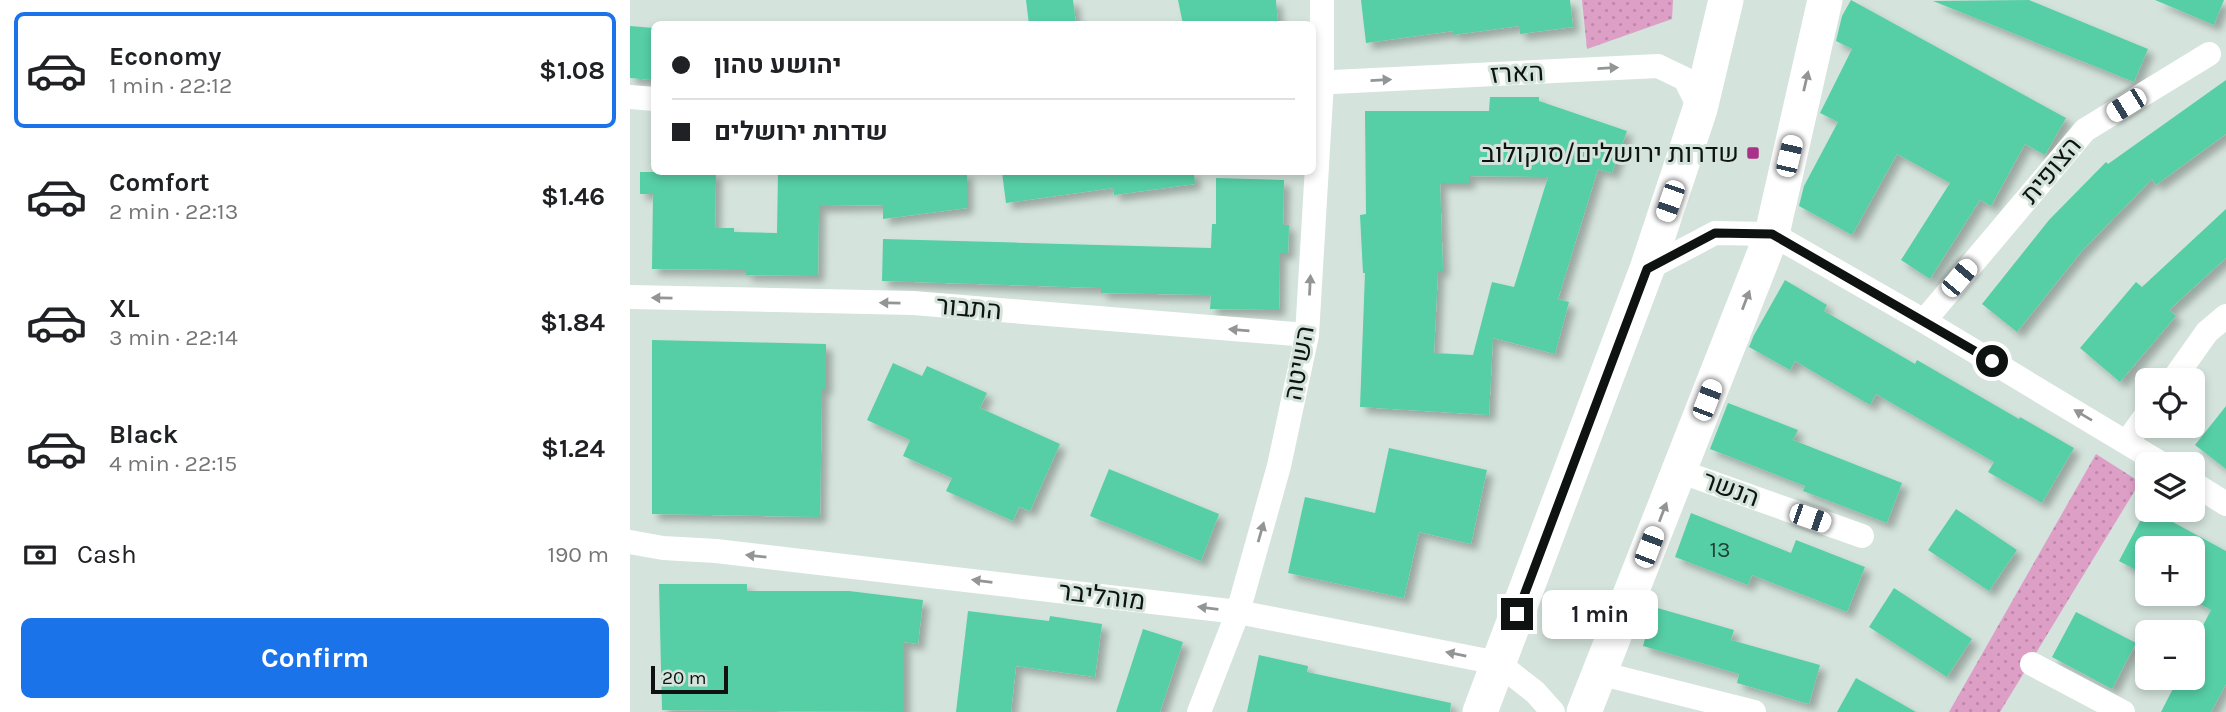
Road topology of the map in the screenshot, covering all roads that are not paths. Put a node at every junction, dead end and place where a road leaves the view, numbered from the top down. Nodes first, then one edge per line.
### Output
1 (1322, 0) edge
2 (1726, 0) edge
3 (1825, 0) edge
4 (2209, 54) dead end
5 (1317, 83) edge
6 (630, 97) edge
7 (651, 99) edge
8 (1316, 108) edge
9 (1700, 109) junction
10 (1313, 175) edge
11 (1772, 234) junction
12 (1647, 269) junction
13 (630, 297) edge
14 (2226, 316) edge
15 (1924, 320) junction
16 (1307, 335) junction
17 (2182, 368) edge
18 (2135, 431) edge
19 (2127, 442) junction
20 (2143, 452) edge
21 (1679, 471) junction
22 (2205, 491) edge
23 (2226, 504) edge
24 (1862, 536) dead end
25 (630, 542) edge
26 (1238, 612) junction
27 (1498, 663) junction
28 (2032, 664) dead end
29 (1599, 673) junction
30 (1199, 712) edge
31 (1480, 712) edge
32 (1553, 712) edge
33 (1584, 712) edge
34 (1754, 712) edge
35 (2123, 712) edge

1 - 5 street, השיטה
2 - 9 main road
11 -> 3 main road
4 - 15 street, הצופית
8 -> 5 street, השיטה
5 -> 9 street, הארז
6 - 7 street
9 - 12 main road
16 -> 10 street, השיטה
11 - 12 street
11 - 15 street
21 -> 11 main road
12 - 27 main road
16 -> 13 street, התבור
14 - 17 street
19 -> 15 street
26 -> 16 street, השיטה
18 - 19 street
19 - 20 street
21 - 24 street, הנשר
29 -> 21 main road
22 - 23 street
26 -> 25 street, מוהליבר
27 -> 26 street, מוהליבר
26 - 30 street, השיטה
27 - 31 main road
27 - 32 street, מוהליבר
28 - 35 street
29 - 33 main road
29 - 34 street

